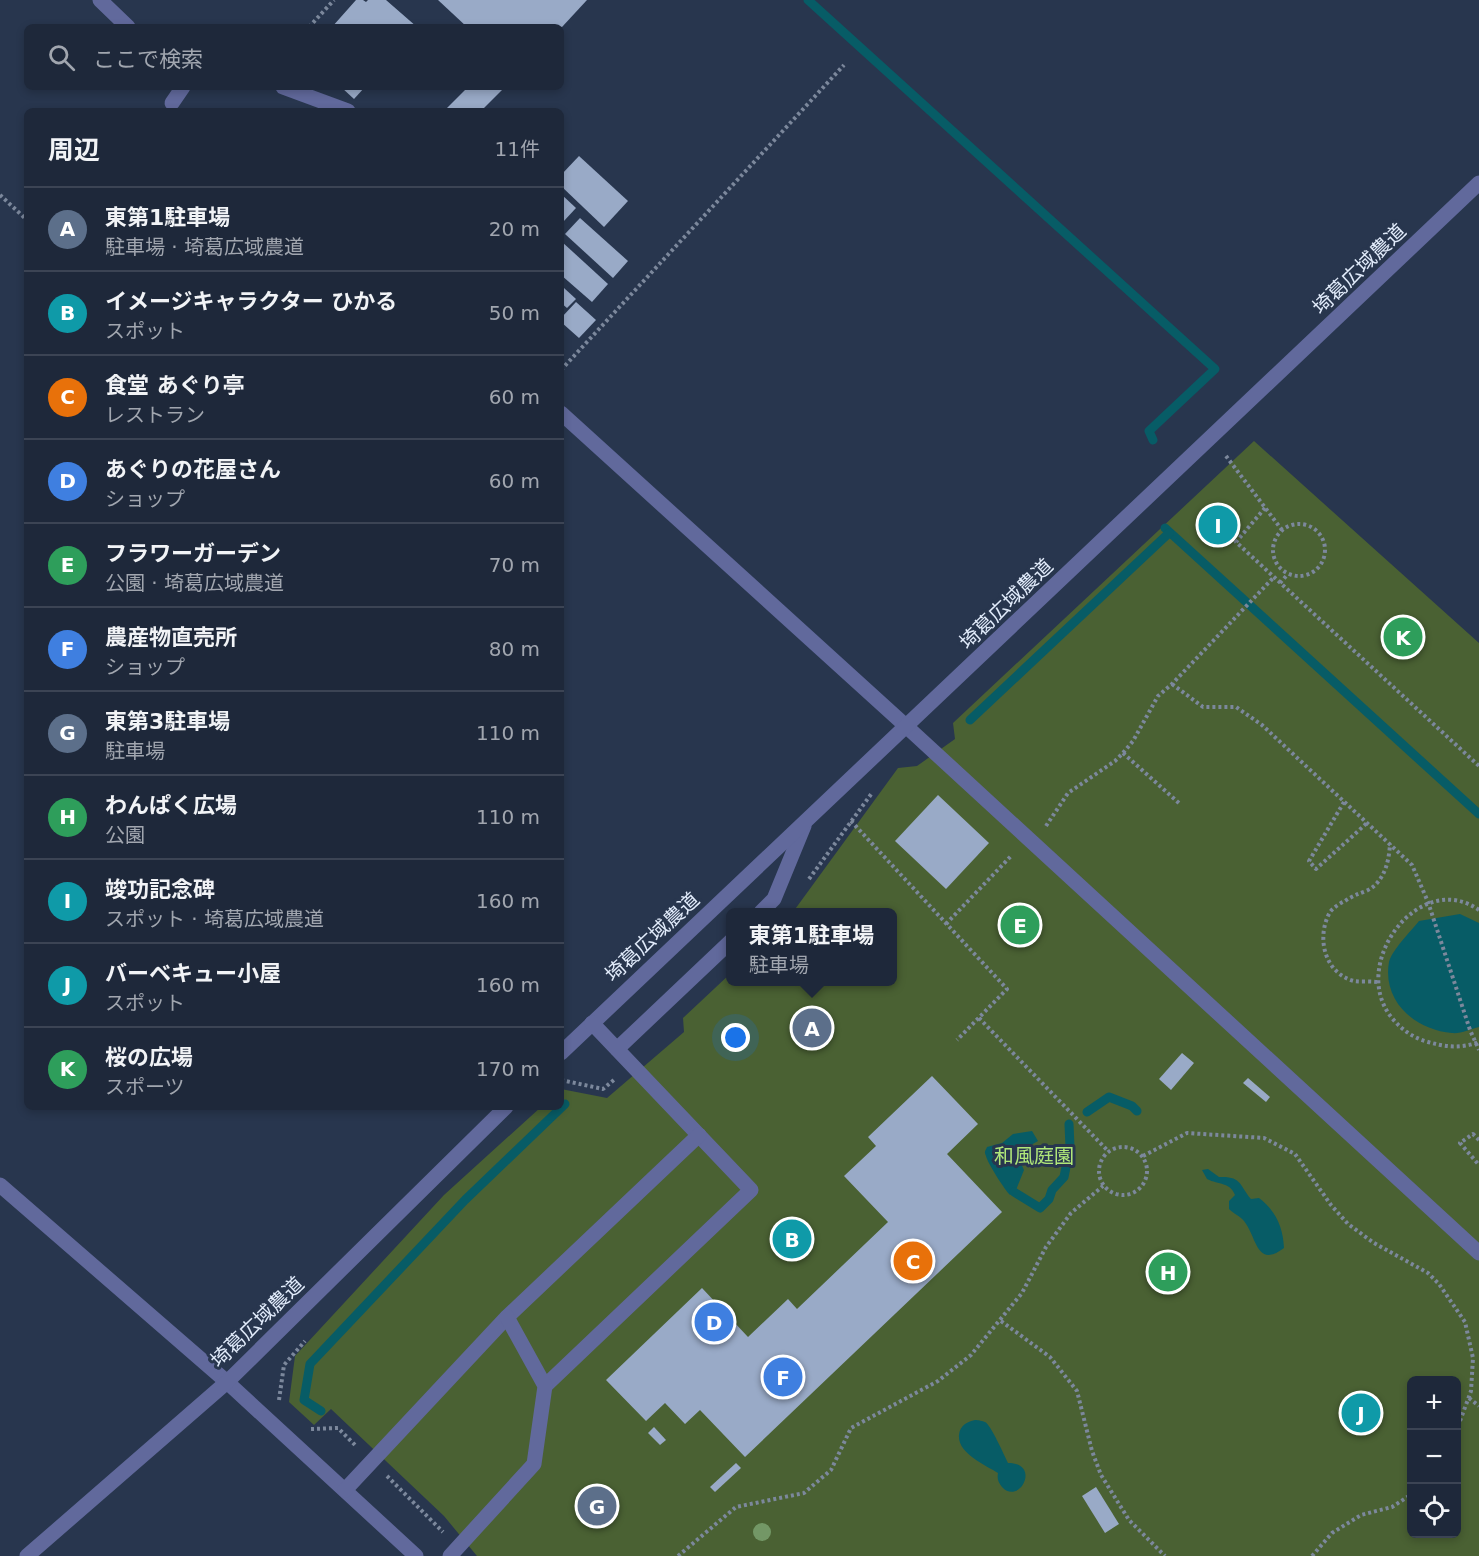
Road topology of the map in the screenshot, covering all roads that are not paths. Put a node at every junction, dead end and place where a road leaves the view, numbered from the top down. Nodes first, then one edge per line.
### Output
1 (100, 0) edge
2 (125, 24) edge
3 (181, 90) edge
4 (291, 90) edge
5 (172, 103) dead end
6 (340, 108) edge
7 (1479, 183) edge
8 (564, 416) edge
9 (907, 727) junction
10 (806, 821) junction
11 (764, 908) edge
12 (726, 946) edge
13 (592, 1023) junction
14 (617, 1049) junction
15 (564, 1050) edge
16 (503, 1110) edge
17 (699, 1135) junction
18 (0, 1185) edge
19 (1479, 1253) edge
20 (507, 1317) junction
21 (227, 1382) junction
22 (544, 1386) junction
23 (345, 1490) junction
24 (454, 1551) edge
25 (27, 1556) edge
26 (416, 1556) edge

1 - 2 street
3 - 5 street
4 - 6 street
7 - 9 street, 埼葛広域農道
8 - 9 street
9 - 10 street, 埼葛広域農道
9 - 19 street
10 - 11 street
10 - 13 street, 埼葛広域農道
12 - 14 street
13 - 14 street
13 - 15 street, 埼葛広域農道
14 - 17 street
16 - 21 street, 埼葛広域農道
17 - 20 street
17 - 22 street
18 - 21 street
20 - 22 street
20 - 23 street
21 - 23 street
21 - 25 street, 埼葛広域農道
22 - 24 street
23 - 26 street

